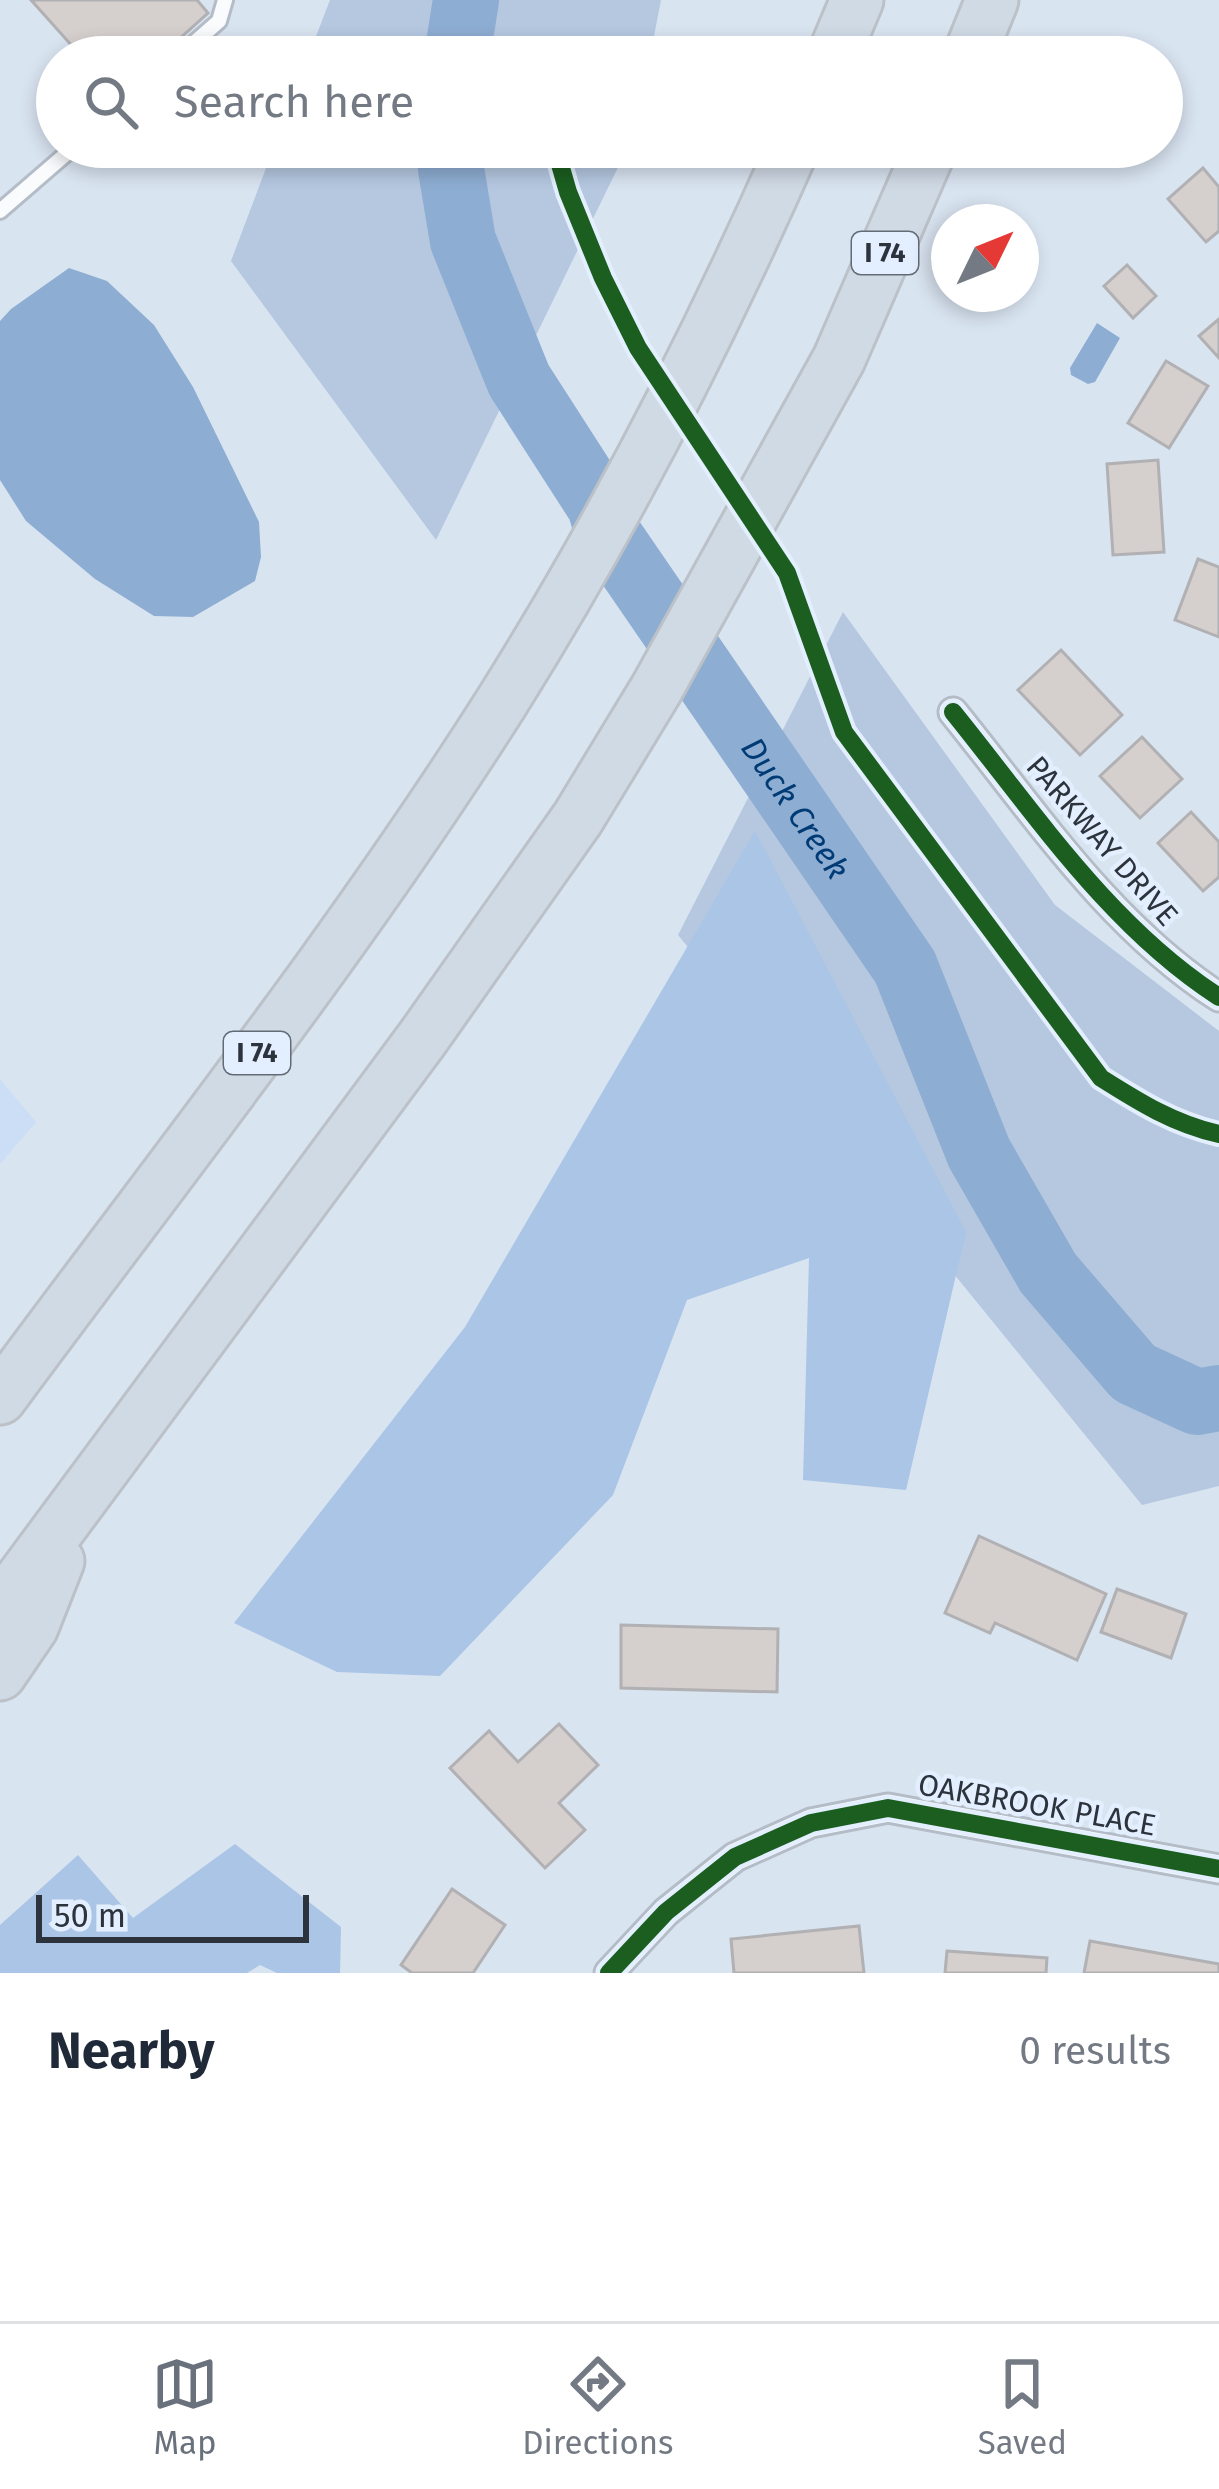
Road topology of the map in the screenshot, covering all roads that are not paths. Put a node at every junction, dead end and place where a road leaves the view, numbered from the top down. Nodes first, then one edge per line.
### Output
1 (225, 0) edge
2 (857, 0) edge
3 (992, 0) edge
4 (202, 36) edge
5 (842, 36) edge
6 (977, 36) edge
7 (50, 168) edge
8 (784, 168) edge
9 (922, 168) edge
10 (0, 211) edge
11 (952, 712) dead end
12 (1219, 997) edge
13 (64, 1311) junction
14 (0, 1369) edge
15 (0, 1398) edge
16 (84, 1493) junction
17 (0, 1608) edge
18 (0, 1674) edge
19 (1219, 1869) edge
20 (609, 1973) edge

1 - 4 lane
2 - 5 highway
3 - 6 highway
7 - 10 lane
8 - 13 highway, I 74
9 - 16 highway, I 74
11 - 12 street, PARKWAY DRIVE
13 - 14 highway
13 - 15 highway, I 74
16 - 17 highway, I 74
16 - 18 highway
19 - 20 street, OAKBROOK PLACE

